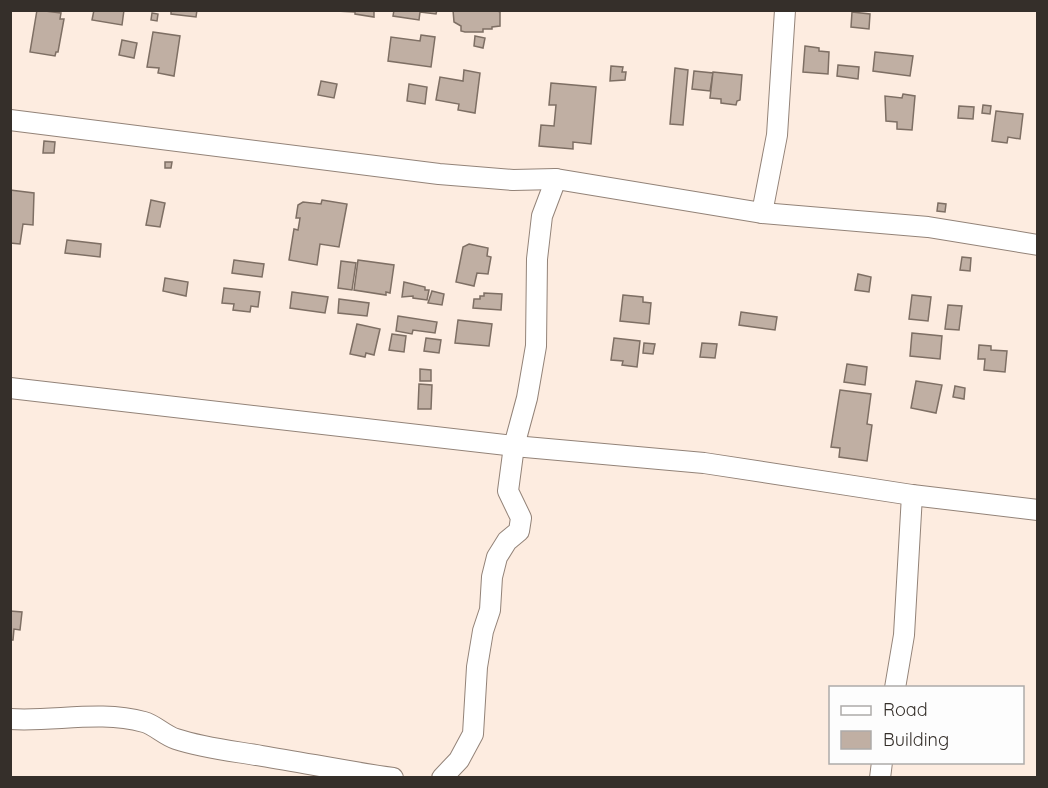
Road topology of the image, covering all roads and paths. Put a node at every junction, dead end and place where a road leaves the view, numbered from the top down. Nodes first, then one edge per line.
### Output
1 (785, 10) edge
2 (10, 120) edge
3 (556, 179) junction
4 (762, 213) junction
5 (1038, 245) edge
6 (10, 388) edge
7 (514, 446) junction
8 (912, 495) junction
9 (1038, 510) edge
10 (895, 686) edge
11 (10, 719) edge
12 (393, 777) edge
13 (442, 777) edge

1 - 4 street
2 - 3 street
3 - 4 street
3 - 7 street
4 - 5 street
6 - 7 street
7 - 8 street
7 - 13 street
8 - 9 street
8 - 10 street
11 - 12 street

